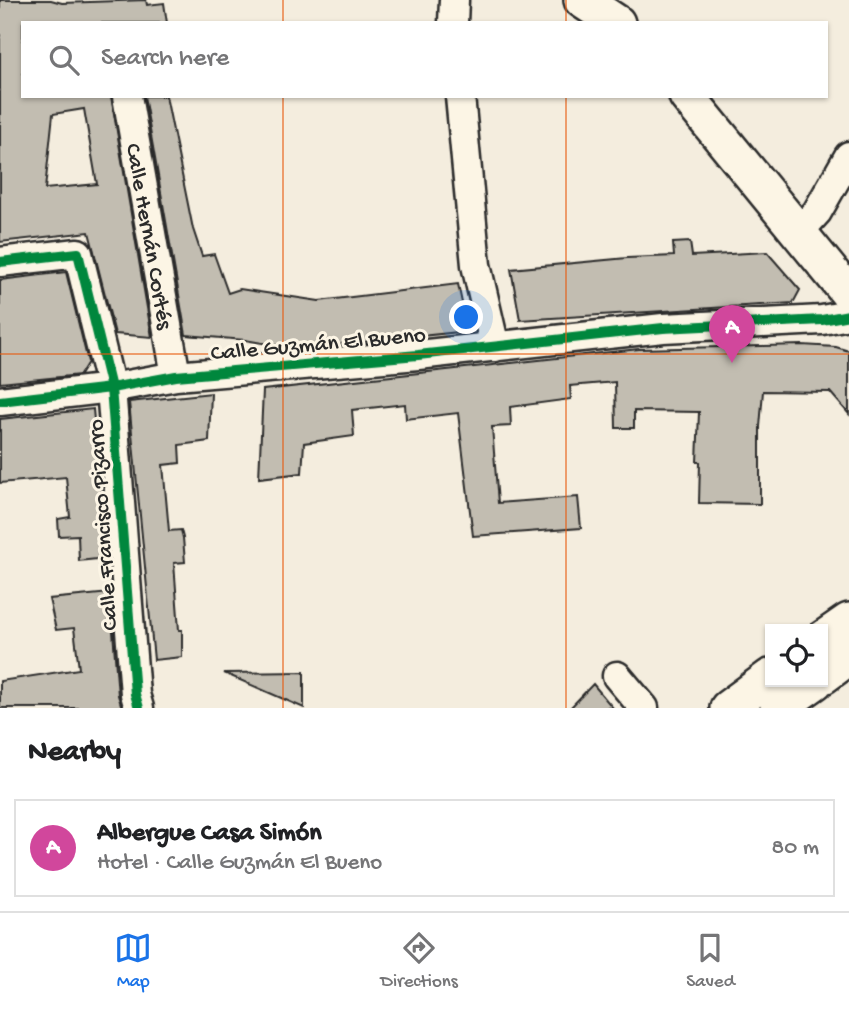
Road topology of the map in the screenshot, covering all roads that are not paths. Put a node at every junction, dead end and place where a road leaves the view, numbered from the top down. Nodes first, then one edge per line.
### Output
1 (454, 0) edge
2 (582, 0) edge
3 (453, 21) edge
4 (614, 21) edge
5 (127, 98) edge
6 (460, 98) edge
7 (689, 98) edge
8 (849, 156) edge
9 (799, 232) junction
10 (0, 262) edge
11 (849, 294) edge
12 (849, 315) edge
13 (495, 347) junction
14 (176, 376) junction
15 (111, 388) junction
16 (0, 401) edge
17 (849, 621) edge
18 (828, 636) edge
19 (849, 657) edge
20 (828, 672) edge
21 (617, 676) dead end
22 (765, 681) edge
23 (808, 687) edge
24 (139, 708) edge
25 (644, 708) edge
26 (728, 708) edge
27 (779, 708) edge

1 - 3 street
2 - 4 main road
5 - 14 street, Calle Hernán Cortés
6 - 13 street
7 - 9 main road
8 - 9 street
9 - 11 main road
10 - 15 street, Calle Francisco Pizarro
12 - 13 street, Calle Guzmán El Bueno
13 - 14 street, Calle Guzmán El Bueno
14 - 15 street, Calle Guzmán El Bueno
15 - 16 street, Calle Guzmán El Bueno
15 - 24 street, Calle Francisco Pizarro
17 - 18 main road
19 - 20 main road
21 - 25 street
22 - 26 main road
23 - 27 main road

